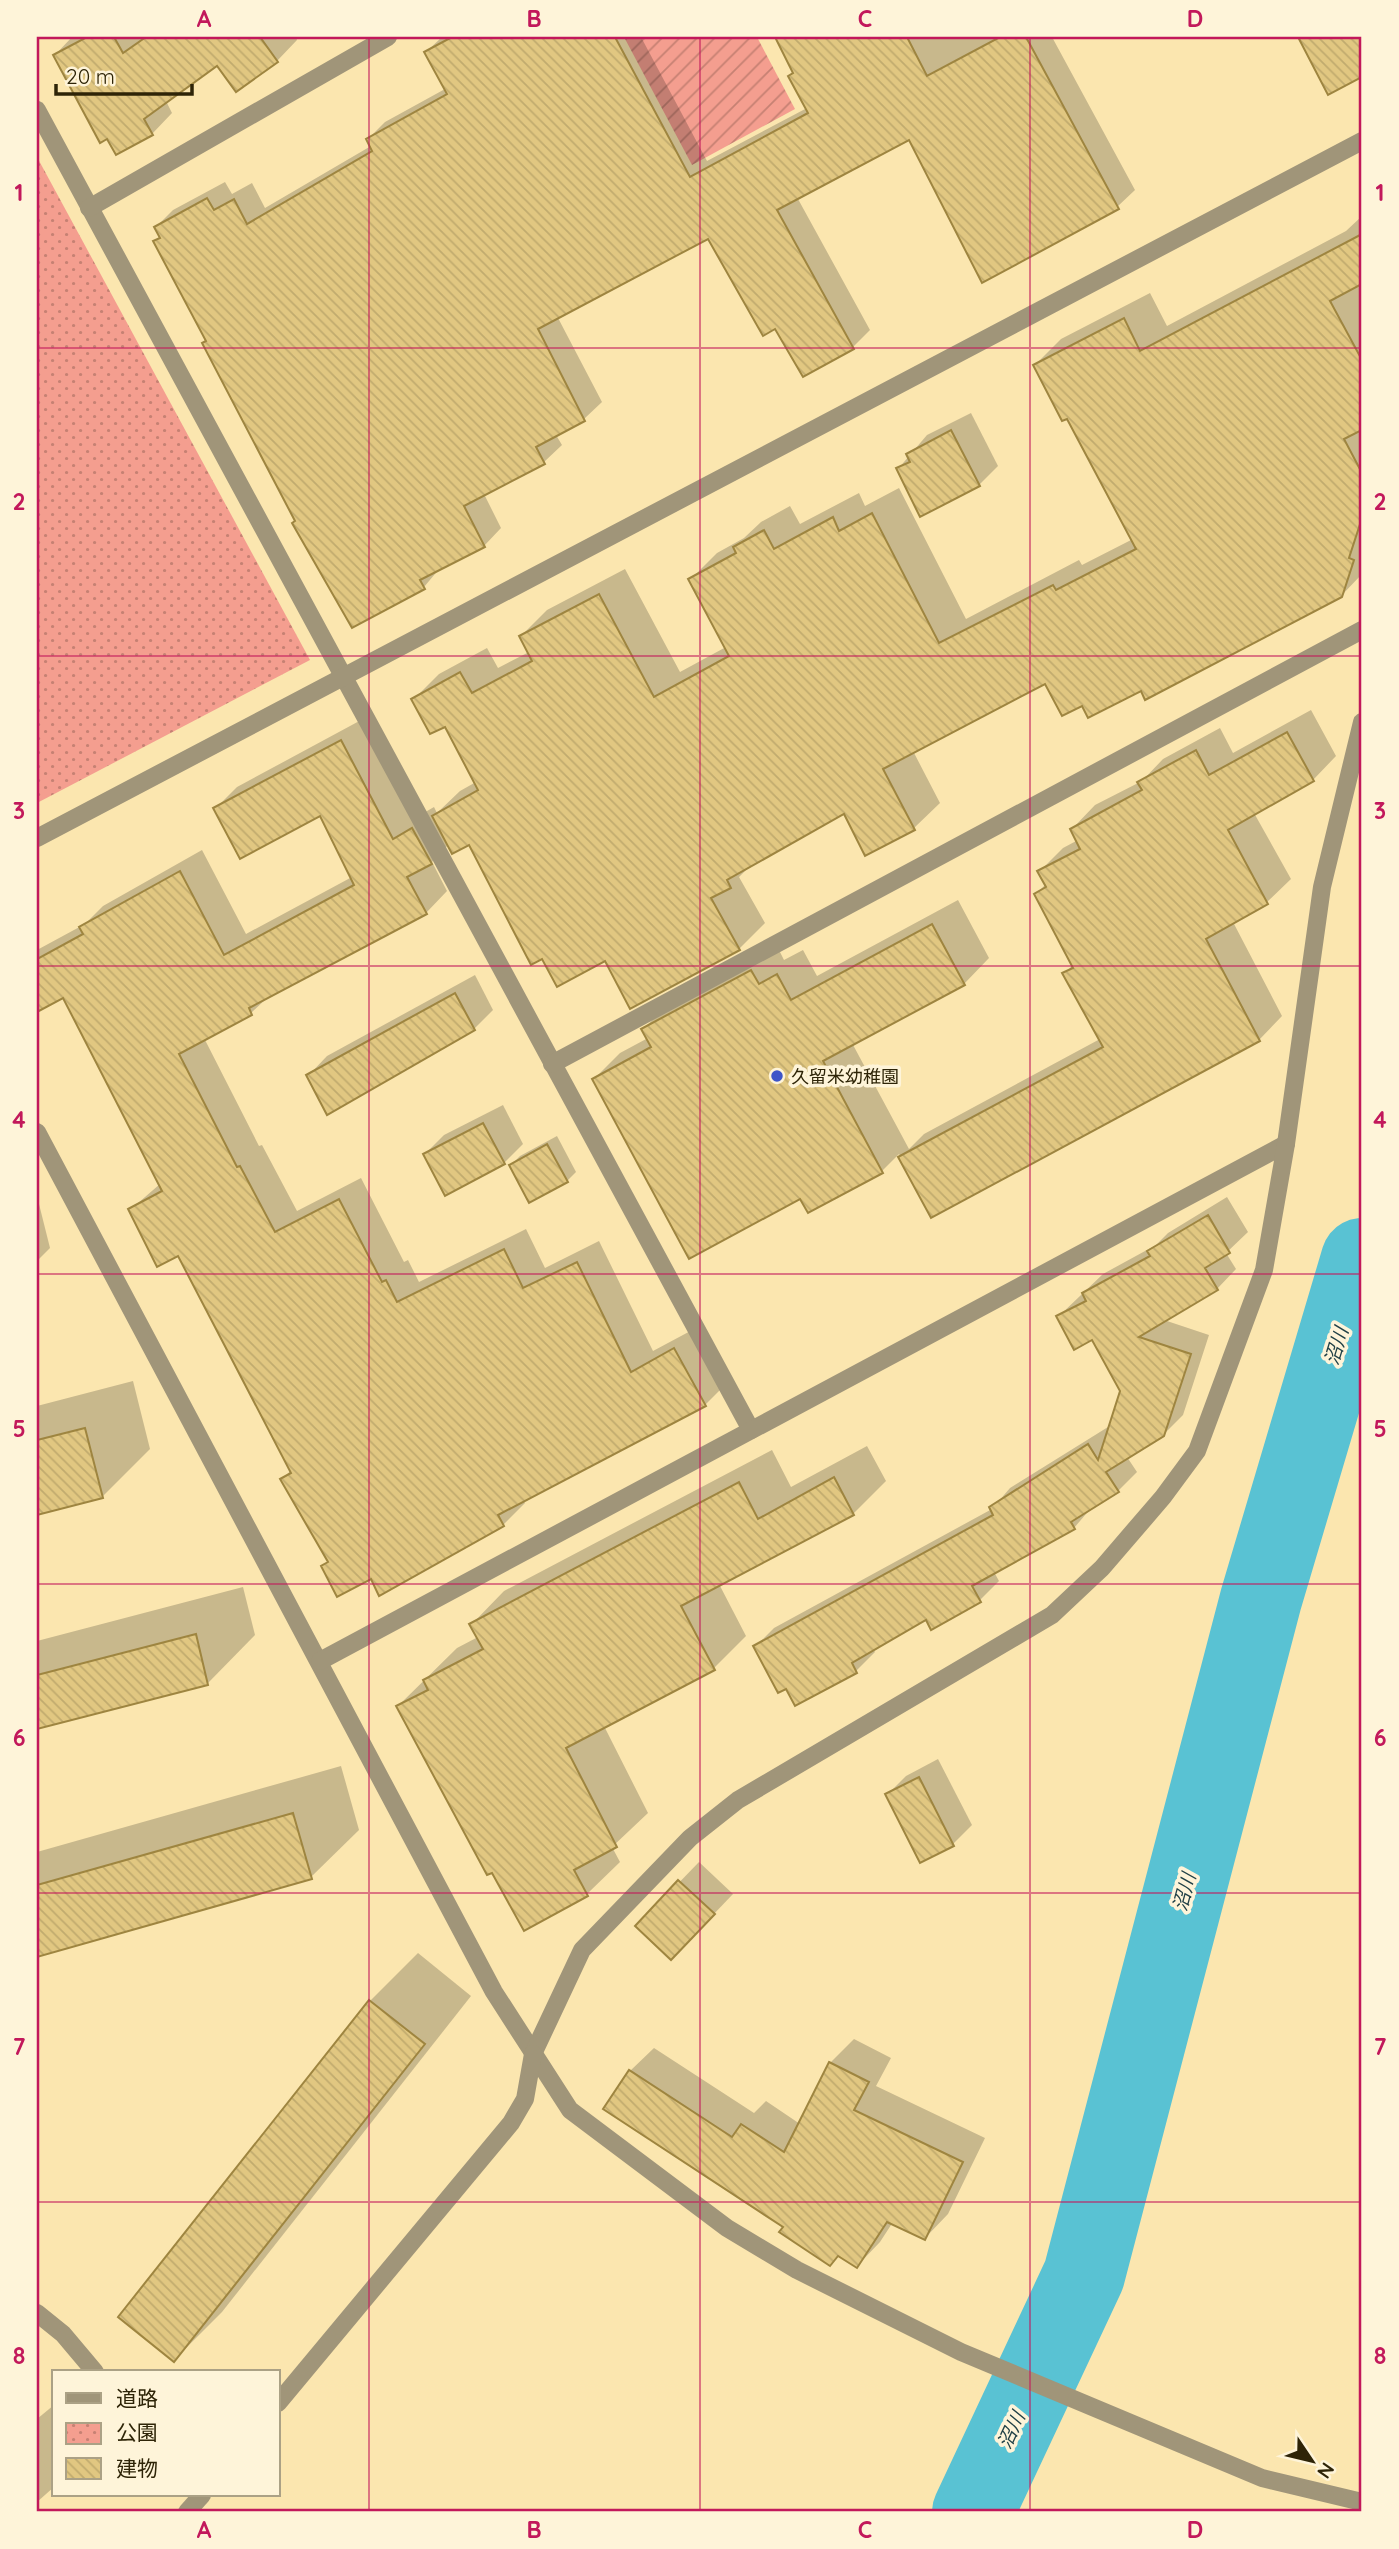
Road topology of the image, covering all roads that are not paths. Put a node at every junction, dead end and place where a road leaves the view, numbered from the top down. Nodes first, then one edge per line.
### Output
1 (388, 37) edge
2 (37, 110) edge
3 (1362, 141) edge
4 (89, 208) junction
5 (1362, 630) edge
6 (343, 678) junction
7 (1362, 722) edge
8 (37, 838) edge
9 (552, 1064) junction
10 (37, 1132) edge
11 (1286, 1144) junction
12 (751, 1430) junction
13 (320, 1661) junction
14 (533, 2054) junction
15 (37, 2313) edge
16 (93, 2370) edge
17 (280, 2401) edge
18 (201, 2496) edge
19 (1362, 2502) edge
20 (187, 2512) edge

1 - 4 street
2 - 4 street
3 - 6 street
4 - 6 street
5 - 9 street
6 - 8 street
6 - 9 street
7 - 11 street
9 - 12 street
10 - 13 street
11 - 12 street
11 - 14 street
12 - 13 street
13 - 14 street
14 - 17 street
14 - 19 street
15 - 16 street
18 - 20 street

